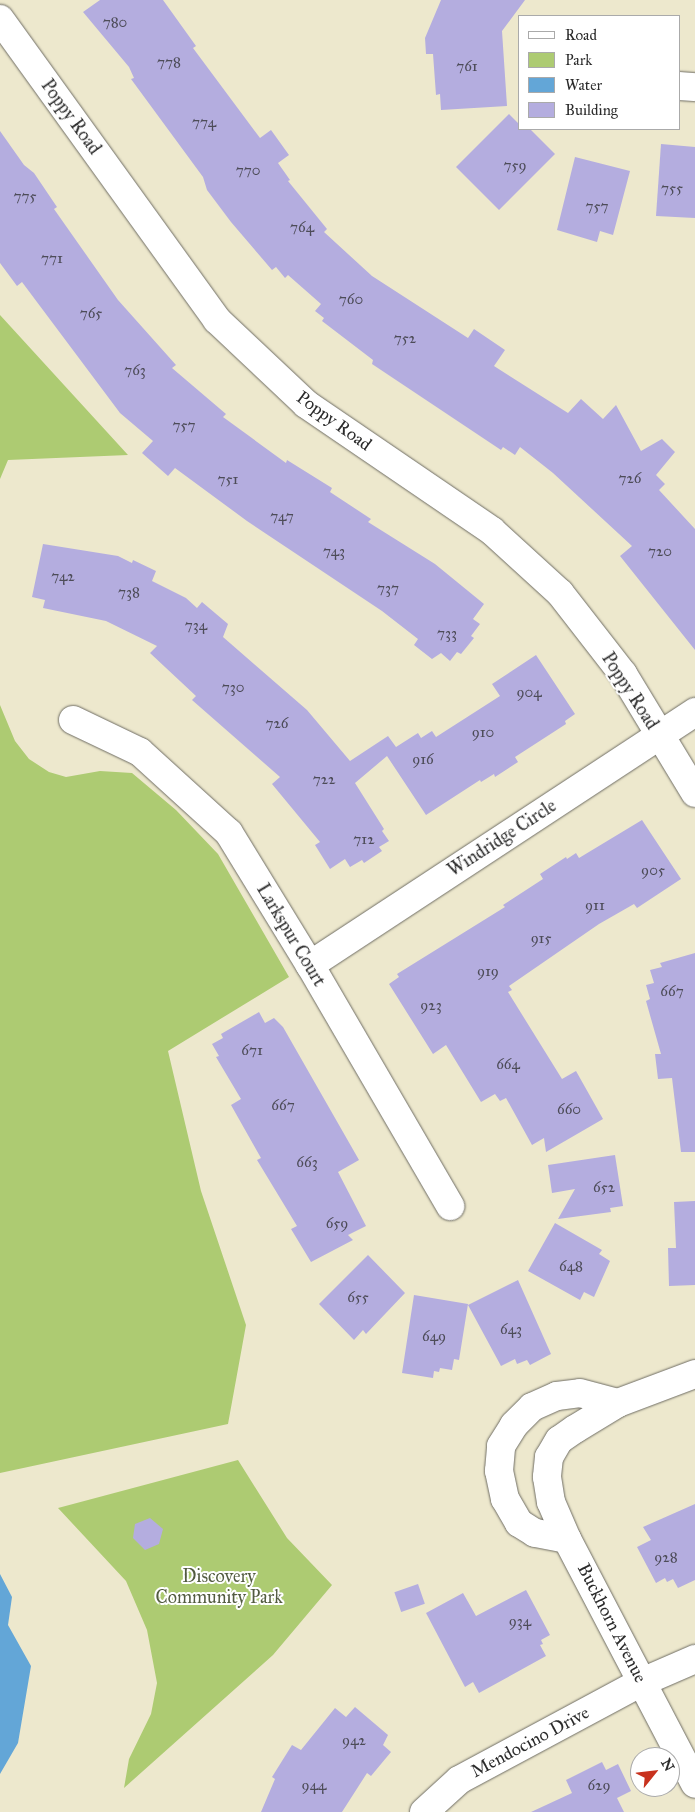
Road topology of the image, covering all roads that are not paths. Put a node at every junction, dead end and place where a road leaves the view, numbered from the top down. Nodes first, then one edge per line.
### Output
1 (0, 19) edge
2 (680, 86) edge
3 (695, 87) edge
4 (695, 712) edge
5 (73, 720) dead end
6 (659, 734) junction
7 (695, 793) edge
8 (310, 965) junction
9 (450, 1206) dead end
10 (695, 1374) edge
11 (618, 1403) junction
12 (567, 1539) junction
13 (695, 1659) edge
14 (642, 1682) junction
15 (695, 1784) edge
16 (424, 1812) edge

1 - 6 street, Poppy Road
2 - 3 street
4 - 6 street, Windridge Circle
5 - 8 street, Larkspur Court
6 - 7 street, Poppy Road
6 - 8 street, Windridge Circle
8 - 9 street, Larkspur Court
10 - 11 street
11 - 12 street, Buckhorn Avenue
11 - 12 street
12 - 14 street, Buckhorn Avenue
13 - 14 street, Mendocino Drive
14 - 15 street, Buckhorn Avenue
14 - 16 street, Mendocino Drive

